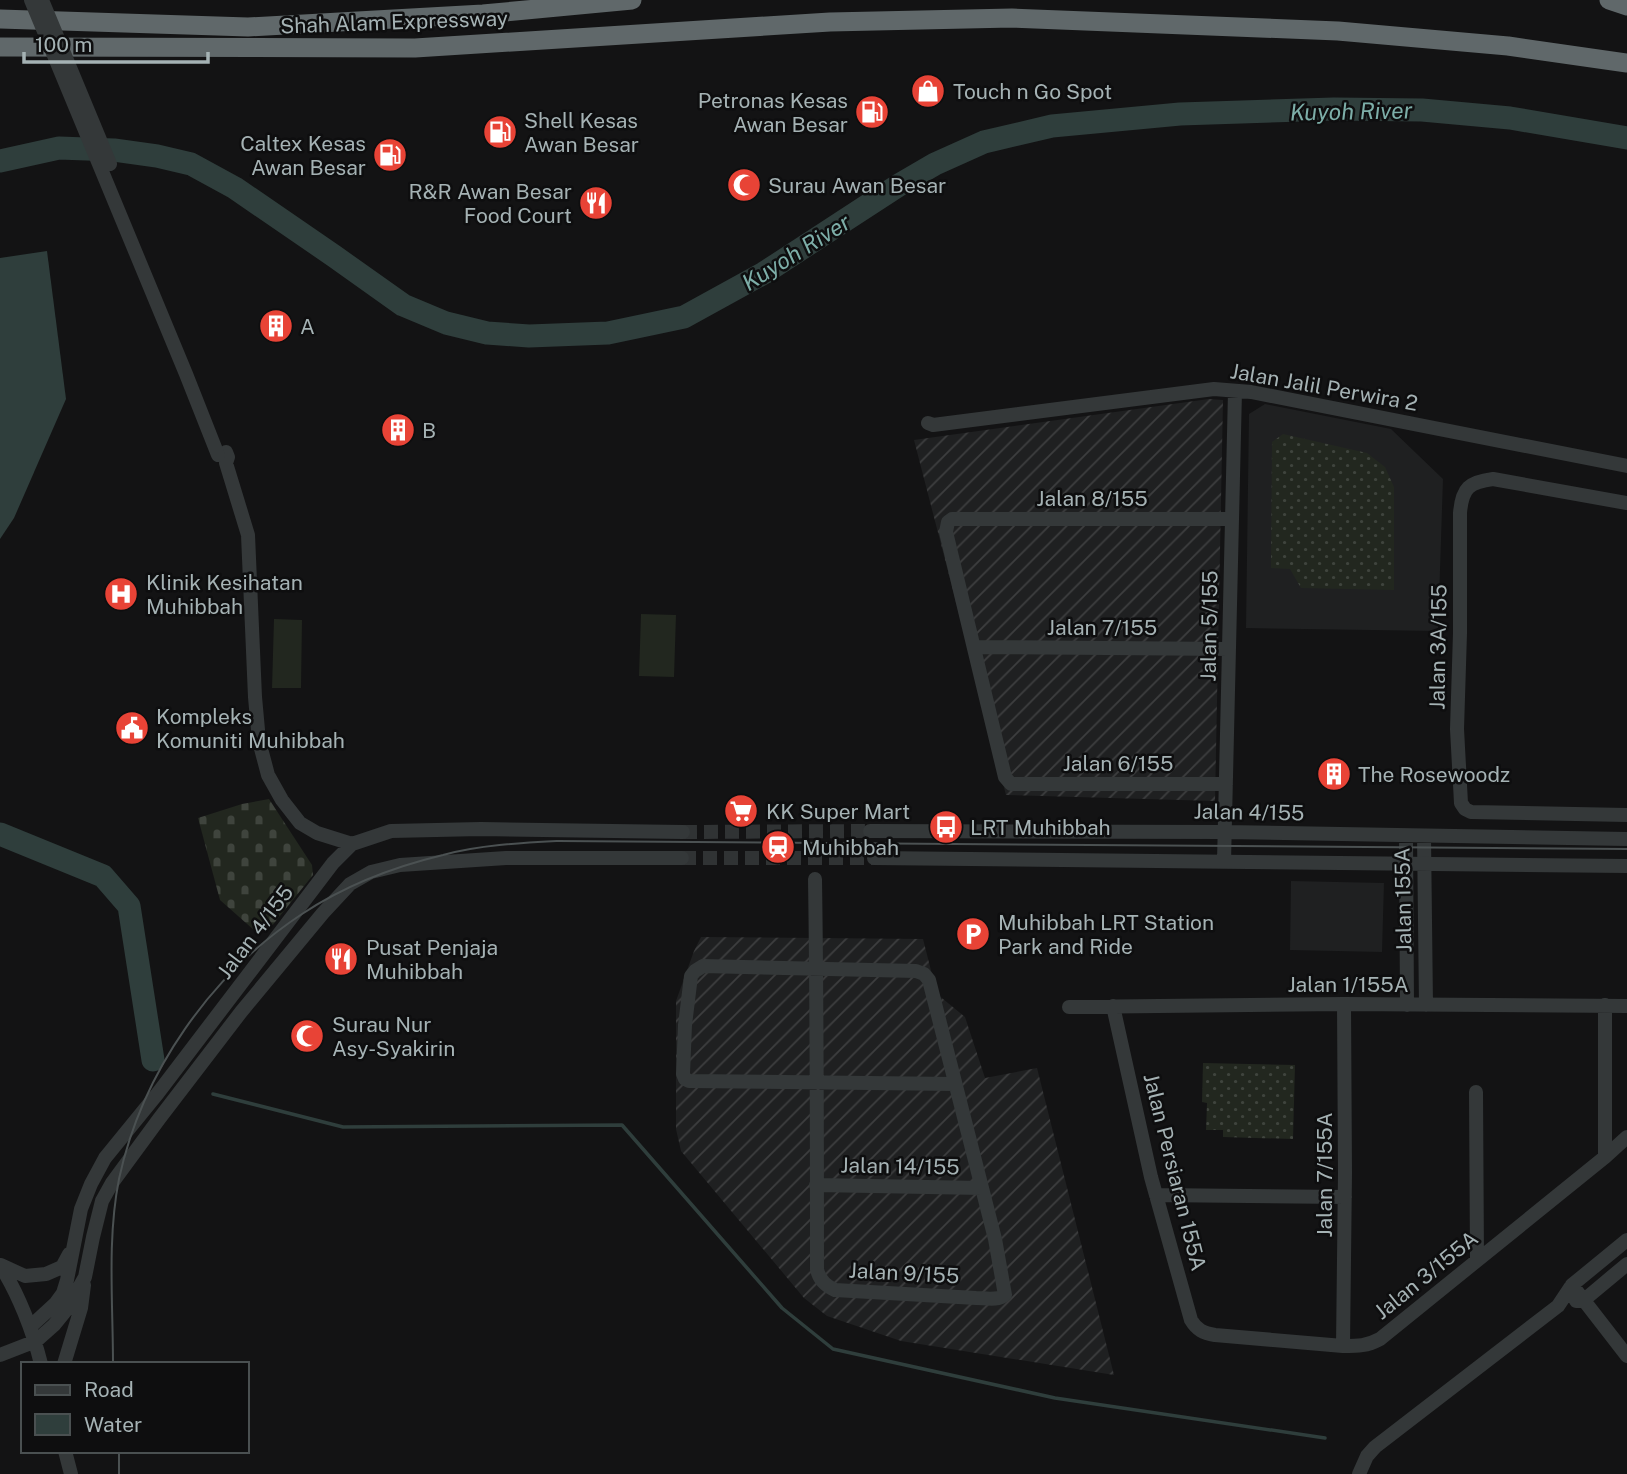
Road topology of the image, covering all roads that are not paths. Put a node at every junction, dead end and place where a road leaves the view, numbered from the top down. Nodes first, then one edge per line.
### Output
1 (31, 0) edge
2 (42, 0) edge
3 (632, 0) edge
4 (1609, 0) edge
5 (1627, 6) edge
6 (0, 19) edge
7 (0, 47) edge
8 (1627, 63) edge
9 (1235, 391) junction
10 (928, 423) dead end
11 (223, 457) junction
12 (1627, 466) edge
13 (1627, 503) edge
14 (1232, 519) junction
15 (974, 647) junction
16 (1229, 649) junction
17 (1226, 784) junction
18 (1627, 815) edge
19 (870, 831) tunnel mouth
20 (683, 832) tunnel mouth
21 (1225, 832) junction
22 (1406, 836) junction
23 (1424, 836) junction
24 (1627, 839) edge
25 (352, 844) junction
26 (682, 858) tunnel mouth
27 (874, 858) tunnel mouth
28 (1224, 862) junction
29 (1406, 864) junction
30 (1424, 864) junction
31 (1627, 866) edge
32 (815, 879) dead end
33 (816, 969) junction
34 (1344, 1004) junction
35 (1407, 1005) junction
36 (1426, 1005) junction
37 (1112, 1006) junction
38 (1605, 1006) junction
39 (1627, 1006) edge
40 (1069, 1007) dead end
41 (816, 1083) junction
42 (955, 1084) junction
43 (1476, 1091) dead end
44 (1627, 1137) edge
45 (1605, 1157) junction
46 (816, 1185) junction
47 (982, 1188) junction
48 (1156, 1195) junction
49 (1345, 1197) junction
50 (1627, 1240) edge
51 (73, 1247) junction
52 (1477, 1260) junction
53 (1627, 1264) edge
54 (1, 1265) edge
55 (85, 1277) junction
56 (1572, 1285) junction
57 (1584, 1300) junction
58 (1558, 1306) junction
59 (33, 1334) junction
60 (1214, 1335) joint
61 (1343, 1346) junction
62 (0, 1355) edge
63 (1627, 1356) edge
64 (40, 1362) edge
65 (65, 1362) edge
66 (66, 1453) edge
67 (71, 1474) edge
68 (1359, 1474) edge

1 - 11 street, bridge
2 - 11 street, bridge
3 - 6 highway, Shah Alam Expressway
4 - 5 highway
7 - 8 highway, Shah Alam Expressway
9 - 10 street, Jalan Jalil Perwira 2
9 - 12 street, Jalan Jalil Perwira 2
9 - 14 street, Jalan 5/155
11 - 25 street
13 - 18 street, Jalan 3A/155
14 - 15 street, Jalan 8/155
14 - 16 street, Jalan 5/155
15 - 16 street, Jalan 7/155
15 - 17 street, Jalan 6/155
16 - 17 street, Jalan 5/155
17 - 21 street, Jalan 5/155
19 - 21 street, Jalan 4/155
20 - 25 street, Jalan 4/155
21 - 22 street, Jalan 4/155
21 - 28 street, Jalan 5/155
22 - 23 street, Jalan 4/155
22 - 29 street, Jalan 155A
23 - 24 street, Jalan 4/155
23 - 30 street, Jalan 155A
25 - 51 street, Jalan 4/155
26 - 55 street, Jalan 4/155
27 - 28 street
28 - 29 street
29 - 30 street
29 - 35 street, Jalan 155A
30 - 31 street
30 - 36 street, Jalan 155A
32 - 33 street, Jalan 9/155
33 - 41 street, Jalan 9/155
33 - 41 street
33 - 42 street, Jalan 9/155
34 - 35 street, Jalan 1/155A
34 - 37 street, Jalan 1/155A
34 - 49 street, Jalan 7/155A
35 - 36 street, Jalan 1/155A
36 - 38 street, Jalan 1/155A
37 - 40 street, Jalan 1/155A
37 - 48 street, Jalan Persiaran 155A
38 - 39 street, Jalan 1/155A
38 - 45 street
41 - 42 street
41 - 46 street, Jalan 9/155
42 - 47 street, Jalan 9/155
43 - 52 street
44 - 45 street, Jalan 3/155A
45 - 52 street, Jalan 3/155A
46 - 47 street, Jalan 14/155
46 - 47 street, Jalan 9/155
48 - 49 street
48 - 60 street, Jalan Persiaran 155A
49 - 61 street, Jalan 7/155A
50 - 56 street
51 - 54 street
51 - 59 street, Jalan 4/155
52 - 61 street, Jalan 3/155A
53 - 57 street
54 - 59 street
55 - 59 street, Jalan 4/155
55 - 65 street
56 - 57 street
56 - 58 street
57 - 58 street
57 - 63 street
58 - 68 street
59 - 62 street
59 - 64 street
60 - 61 street, Jalan 3/155A
66 - 67 street

